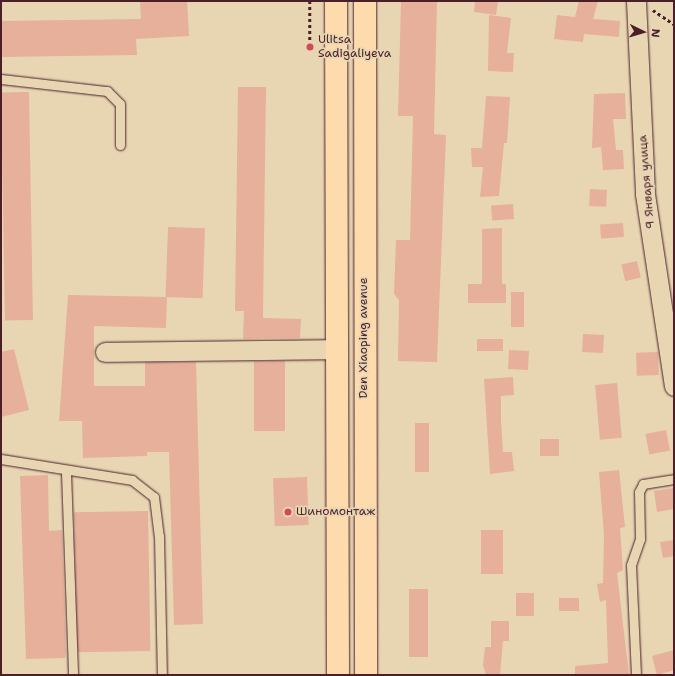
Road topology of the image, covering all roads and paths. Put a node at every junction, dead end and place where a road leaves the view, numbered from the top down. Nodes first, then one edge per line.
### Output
1 (310, 1) edge
2 (336, 1) edge
3 (365, 1) edge
4 (643, 5) edge
5 (674, 24) edge
6 (310, 47) dead end
7 (1, 79) edge
8 (120, 145) dead end
9 (337, 349) junction
10 (105, 352) dead end
11 (674, 386) edge
12 (1, 459) edge
13 (66, 472) junction
14 (674, 479) edge
15 (73, 675) edge
16 (162, 675) edge
17 (338, 675) edge
18 (366, 675) edge
19 (636, 675) edge

1 - 6 path
2 - 9 main road
3 - 18 main road, Den Xiaoping avenue
4 - 5 path
4 - 11 street, 9 Января улица
7 - 8 lane
9 - 10 street
9 - 17 main road
12 - 13 lane
13 - 15 lane
13 - 16 lane
14 - 19 lane

